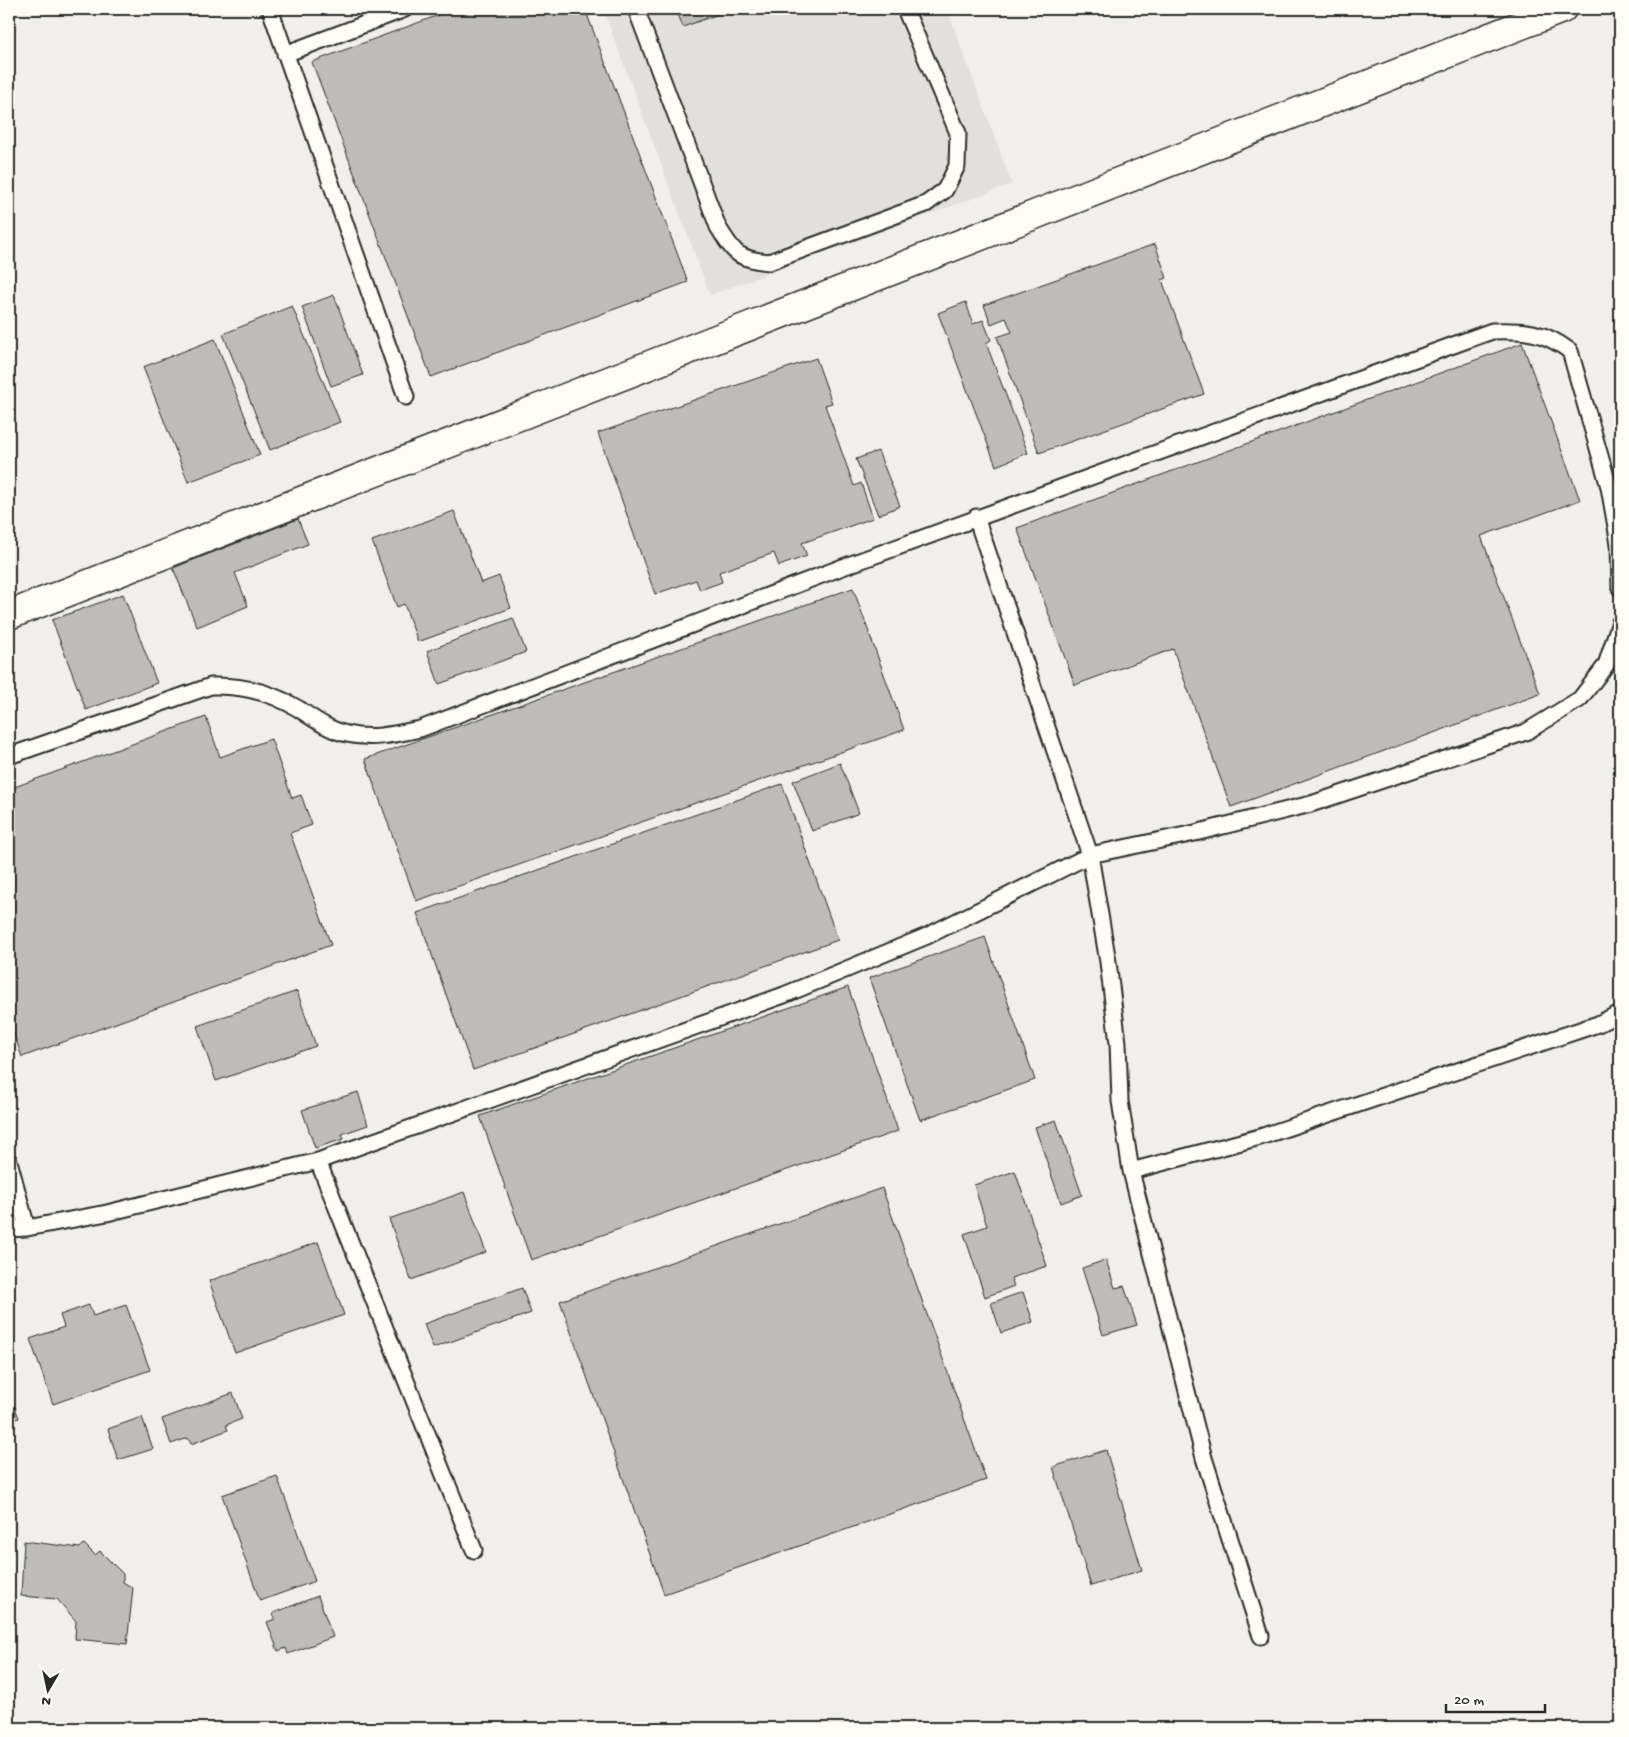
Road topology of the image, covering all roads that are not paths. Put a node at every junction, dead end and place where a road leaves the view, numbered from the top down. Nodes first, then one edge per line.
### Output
1 (270, 9) edge
2 (405, 9) edge
3 (636, 9) edge
4 (905, 9) edge
5 (1562, 9) edge
6 (285, 54) junction
7 (406, 398) dead end
8 (976, 518) junction
9 (1620, 588) edge
10 (9, 615) edge
11 (1620, 622) edge
12 (9, 756) edge
13 (1090, 855) junction
14 (1620, 1013) edge
15 (9, 1161) edge
16 (318, 1161) junction
17 (1131, 1172) junction
18 (27, 1228) junction
19 (9, 1229) edge
20 (474, 1550) dead end
21 (1261, 1636) dead end

1 - 6 lane
2 - 6 lane
3 - 4 lane
5 - 10 street
6 - 7 lane
8 - 9 lane
8 - 12 lane
8 - 13 lane
11 - 13 lane
13 - 16 lane
13 - 17 lane
14 - 17 lane
15 - 18 lane
16 - 18 lane
16 - 20 lane
17 - 21 lane
18 - 19 lane

